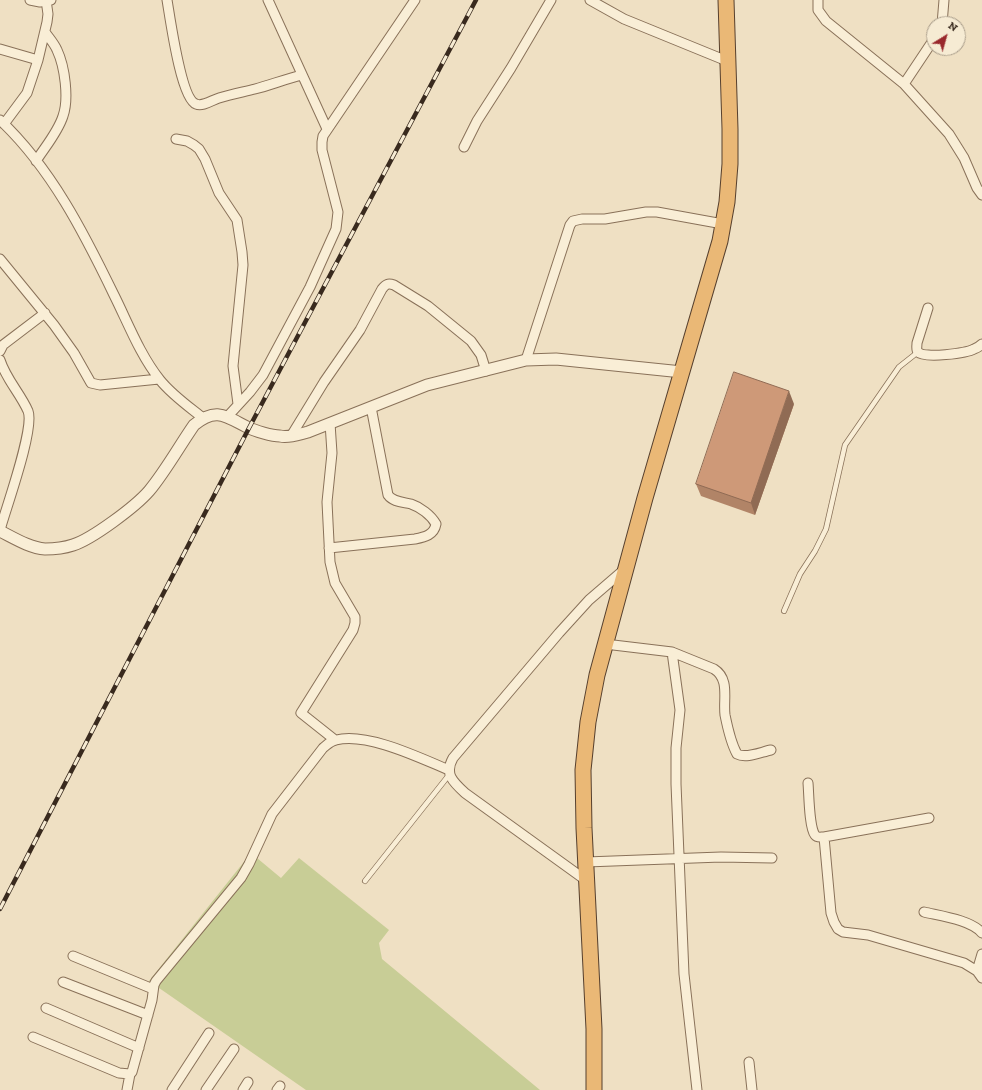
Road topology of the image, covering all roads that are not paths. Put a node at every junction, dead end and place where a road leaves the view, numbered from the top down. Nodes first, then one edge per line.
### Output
1 (30, 0) edge
2 (48, 0) edge
3 (166, 0) edge
4 (268, 0) edge
5 (415, 0) edge
6 (550, 0) edge
7 (590, 0) edge
8 (726, 0) edge
9 (818, 0) edge
10 (944, 0) edge
11 (943, 16) edge
12 (44, 32) junction
13 (0, 49) edge
14 (926, 50) edge
15 (38, 60) junction
16 (727, 61) junction
17 (302, 75) junction
18 (904, 84) junction
19 (2, 122) edge
20 (327, 129) junction
21 (176, 139) dead end
22 (464, 147) dead end
23 (36, 161) junction
24 (982, 194) edge
25 (723, 224) junction
26 (0, 258) edge
27 (928, 308) dead end
28 (44, 313) junction
29 (982, 344) edge
30 (0, 350) edge
31 (918, 352) junction
32 (0, 360) edge
33 (526, 360) junction
34 (486, 370) junction
35 (682, 372) junction
36 (159, 379) junction
37 (238, 404) junction
38 (371, 407) junction
39 (228, 416) junction
40 (203, 418) junction
41 (330, 423) junction
42 (291, 436) junction
43 (0, 531) edge
44 (329, 548) junction
45 (626, 568) junction
46 (784, 611) dead end
47 (605, 644) junction
48 (672, 652) junction
49 (335, 740) junction
50 (771, 750) dead end
51 (449, 772) junction
52 (808, 783) dead end
53 (929, 818) dead end
54 (824, 837) junction
55 (772, 858) dead end
56 (680, 859) junction
57 (586, 862) junction
58 (365, 881) dead end
59 (587, 881) junction
60 (924, 912) dead end
61 (982, 933) edge
62 (982, 954) edge
63 (73, 956) dead end
64 (980, 974) edge
65 (64, 982) dead end
66 (153, 989) junction
67 (46, 1008) dead end
68 (148, 1015) junction
69 (209, 1033) dead end
70 (34, 1037) dead end
71 (139, 1048) junction
72 (234, 1049) dead end
73 (749, 1062) dead end
74 (130, 1074) junction
75 (248, 1082) dead end
76 (127, 1090) edge
77 (172, 1090) edge
78 (206, 1090) edge
79 (243, 1090) edge
80 (594, 1090) edge
81 (697, 1090) edge
82 (752, 1090) edge

1 - 2 street
2 - 12 street
3 - 17 street
4 - 17 street
5 - 20 street
6 - 22 street
7 - 16 street
8 - 16 highway
9 - 18 street
10 - 11 street
12 - 15 street
12 - 23 street
13 - 15 street
14 - 18 street
15 - 19 street
16 - 25 highway
17 - 20 street
18 - 24 street
19 - 23 street
20 - 37 street
21 - 37 street
23 - 36 street
25 - 33 street
25 - 35 highway
26 - 28 street
27 - 31 street
28 - 30 street
28 - 36 street
29 - 31 street
31 - 46 lane
32 - 43 street
33 - 34 street
33 - 35 street
34 - 38 street
34 - 42 street
35 - 45 highway
36 - 40 street
37 - 39 street
38 - 41 street
38 - 44 street
39 - 40 street
39 - 42 street
40 - 43 street
41 - 42 street
41 - 44 street
44 - 49 street
45 - 47 highway
45 - 51 street
47 - 48 street
47 - 57 highway
48 - 50 street
48 - 56 street
49 - 51 street
49 - 66 street
51 - 58 lane
51 - 59 street
52 - 54 street
53 - 54 street
54 - 64 street
55 - 56 street
56 - 57 street
56 - 81 street
57 - 59 highway
59 - 80 highway
60 - 61 street
62 - 64 street
63 - 66 street
65 - 68 street
66 - 68 street
67 - 71 street
68 - 71 street
69 - 77 street
70 - 74 street
71 - 74 street
72 - 78 street
73 - 82 street
74 - 76 street
75 - 79 street

